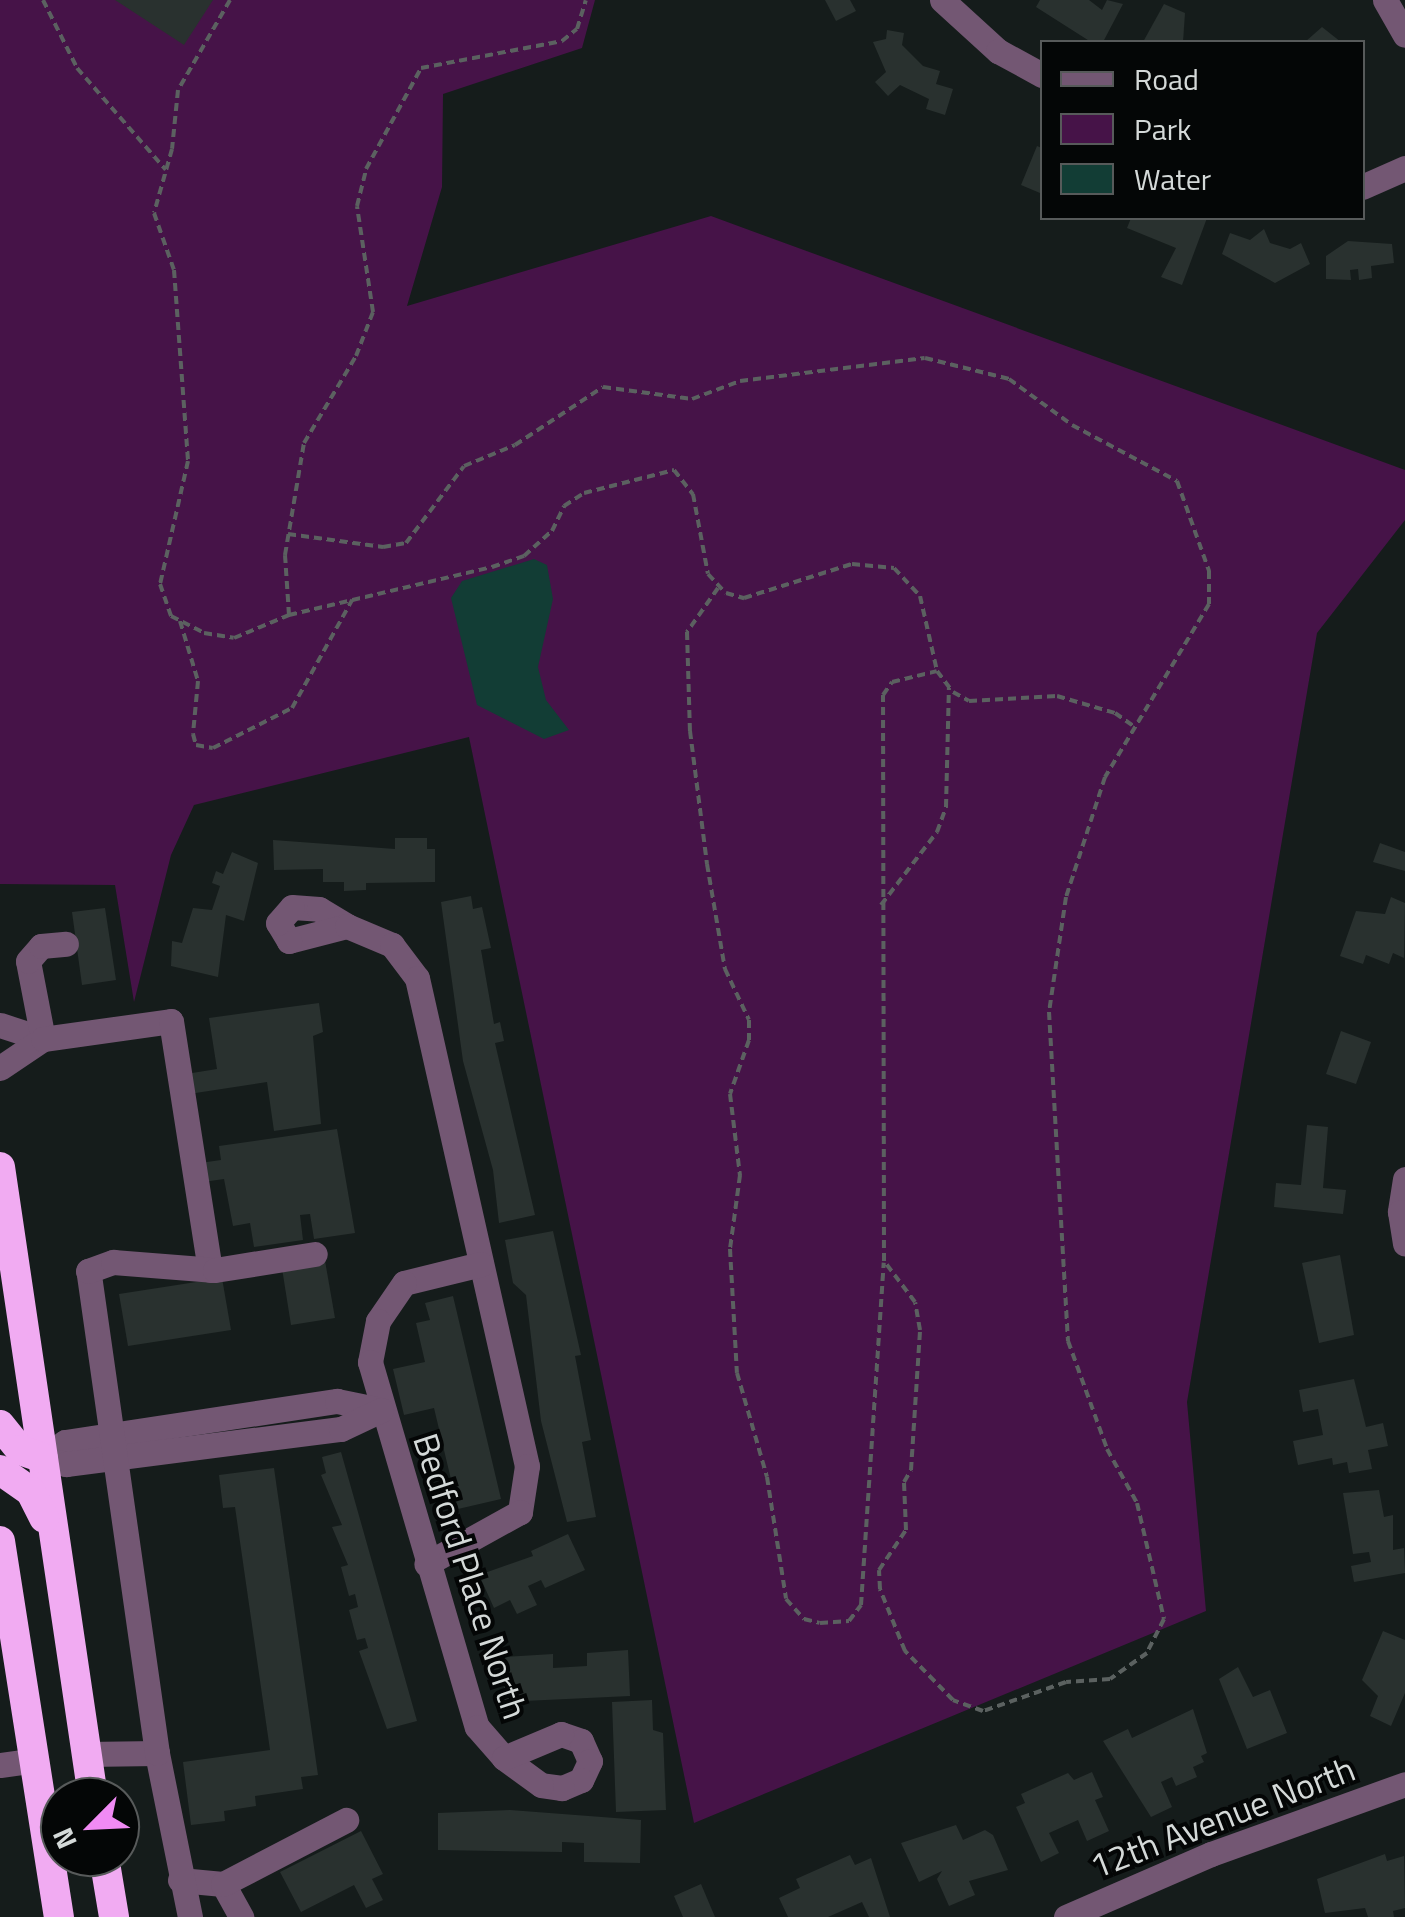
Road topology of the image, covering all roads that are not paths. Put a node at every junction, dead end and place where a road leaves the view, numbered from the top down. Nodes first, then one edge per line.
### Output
1 (942, 0) edge
2 (1385, 0) edge
3 (1405, 36) edge
4 (1040, 74) edge
5 (1405, 168) edge
6 (1365, 186) edge
7 (347, 926) dead end
8 (66, 944) dead end
9 (0, 1025) edge
10 (43, 1039) junction
11 (0, 1068) edge
12 (0, 1167) edge
13 (1405, 1178) edge
14 (1405, 1244) edge
15 (314, 1254) dead end
16 (481, 1264) junction
17 (210, 1270) junction
18 (382, 1410) junction
19 (0, 1425) edge
20 (116, 1445) junction
21 (43, 1458) junction
22 (0, 1470) edge
23 (57, 1554) junction
24 (1, 1561) edge
25 (426, 1564) junction
26 (158, 1753) junction
27 (86, 1754) junction
28 (504, 1758) dead end
29 (34, 1760) junction
30 (0, 1765) edge
31 (90, 1777) edge
32 (1405, 1784) edge
33 (346, 1820) dead end
34 (107, 1877) edge
35 (180, 1880) junction
36 (222, 1884) junction
37 (59, 1917) edge
38 (114, 1917) edge
39 (190, 1917) edge
40 (240, 1917) edge
41 (1066, 1917) edge

1 - 4 street
2 - 3 street
5 - 6 street
7 - 16 street
8 - 10 street
9 - 10 street
10 - 11 street
10 - 17 street
12 - 21 highway
13 - 14 street
15 - 17 street
16 - 18 street
16 - 25 street
17 - 20 street
18 - 20 street, Bedford Place North
18 - 25 street, Bedford Place North
19 - 21 highway
20 - 21 street, Bedford Place North
20 - 26 street
21 - 23 highway
22 - 23 highway
23 - 27 highway
24 - 29 highway
25 - 28 street, Bedford Place North
26 - 27 street
26 - 35 street
27 - 31 highway
29 - 30 street
29 - 37 highway
32 - 41 street, 12th Avenue North
33 - 36 street
34 - 38 highway
35 - 36 street
35 - 39 street
36 - 40 street

